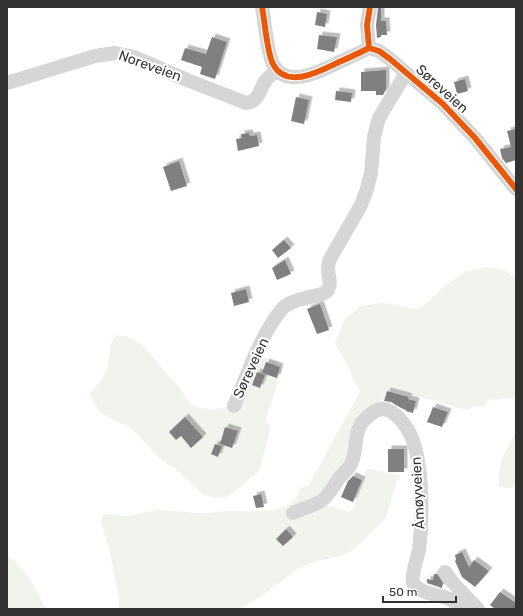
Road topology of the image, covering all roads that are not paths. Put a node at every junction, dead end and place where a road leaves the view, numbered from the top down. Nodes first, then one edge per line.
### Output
1 (262, 7) edge
2 (370, 7) edge
3 (369, 48) junction
4 (277, 70) junction
5 (406, 73) junction
6 (7, 83) edge
7 (516, 189) edge
8 (234, 406) dead end
9 (293, 514) dead end
10 (445, 572) dead end
11 (466, 609) edge
12 (478, 609) edge

1 - 4 street
2 - 3 street
3 - 4 street
3 - 5 street, Søreveien
4 - 6 street, Noreveien
5 - 7 street, Søreveien
5 - 8 street, Søreveien
9 - 11 street, Åmøyveien
10 - 12 street

